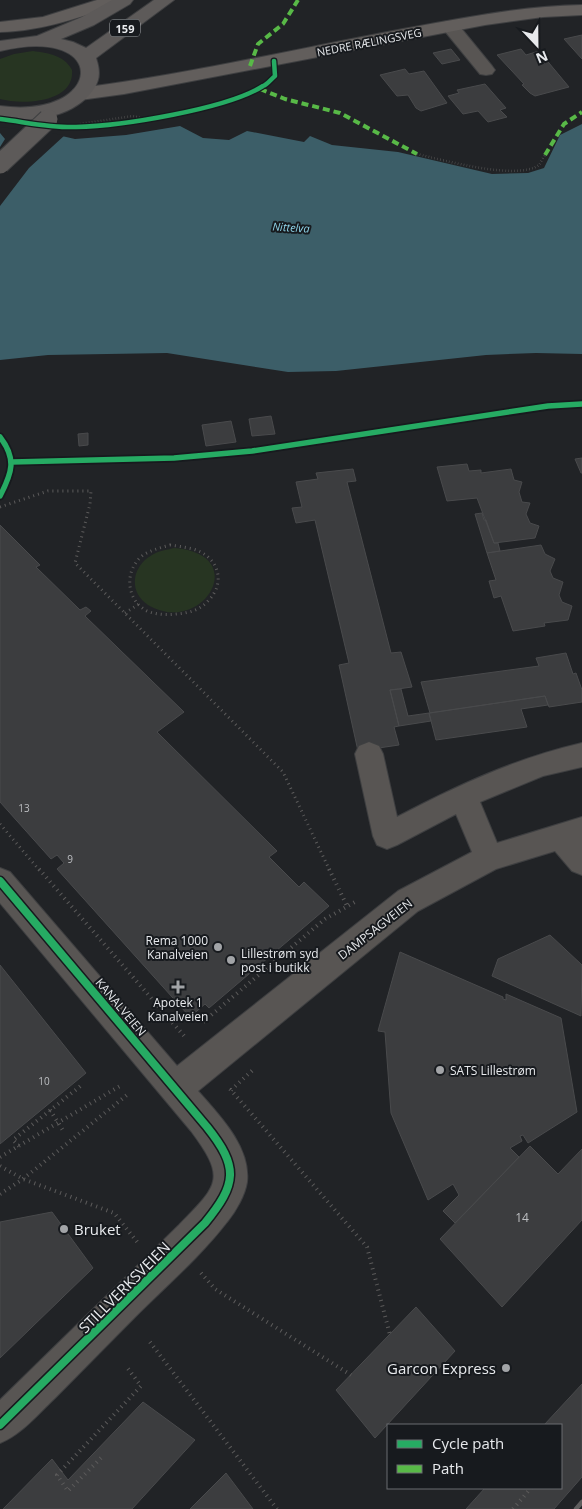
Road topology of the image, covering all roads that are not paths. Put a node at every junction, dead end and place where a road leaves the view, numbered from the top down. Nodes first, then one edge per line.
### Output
1 (114, 0) edge
2 (124, 0) edge
3 (166, 0) edge
4 (582, 10) edge
5 (450, 26) junction
6 (0, 27) edge
7 (40, 41) junction
8 (2, 45) edge
9 (89, 64) junction
10 (486, 70) dead end
11 (158, 83) junction
12 (73, 100) junction
13 (0, 112) edge
14 (0, 164) edge
15 (369, 754) dead end
16 (582, 755) edge
17 (463, 796) junction
18 (571, 834) edge
19 (490, 858) junction
20 (582, 862) edge
21 (0, 881) edge
22 (176, 1089) junction
23 (223, 1148) joint
24 (0, 1426) edge

1 - 6 main road
2 - 7 highway, 159
3 - 9 highway, 159
4 - 5 main road, NEDRE RÆLINGSVEG
5 - 10 street
5 - 11 main road, NEDRE RÆLINGSVEG
7 - 8 highway, 159
7 - 9 highway, 159
9 - 11 main road, NEDRE RÆLINGSVEG
9 - 12 highway, 159
11 - 12 main road, NEDRE RÆLINGSVEG
12 - 13 highway
12 - 14 highway, 159, bridge
15 - 17 street
16 - 17 street
17 - 19 street
18 - 19 street, DAMPSAGVEIEN
18 - 20 street
19 - 22 street, DAMPSAGVEIEN
21 - 22 street, KANALVEIEN
22 - 23 street, KANALVEIEN
23 - 24 street, STILLVERKSVEIEN

